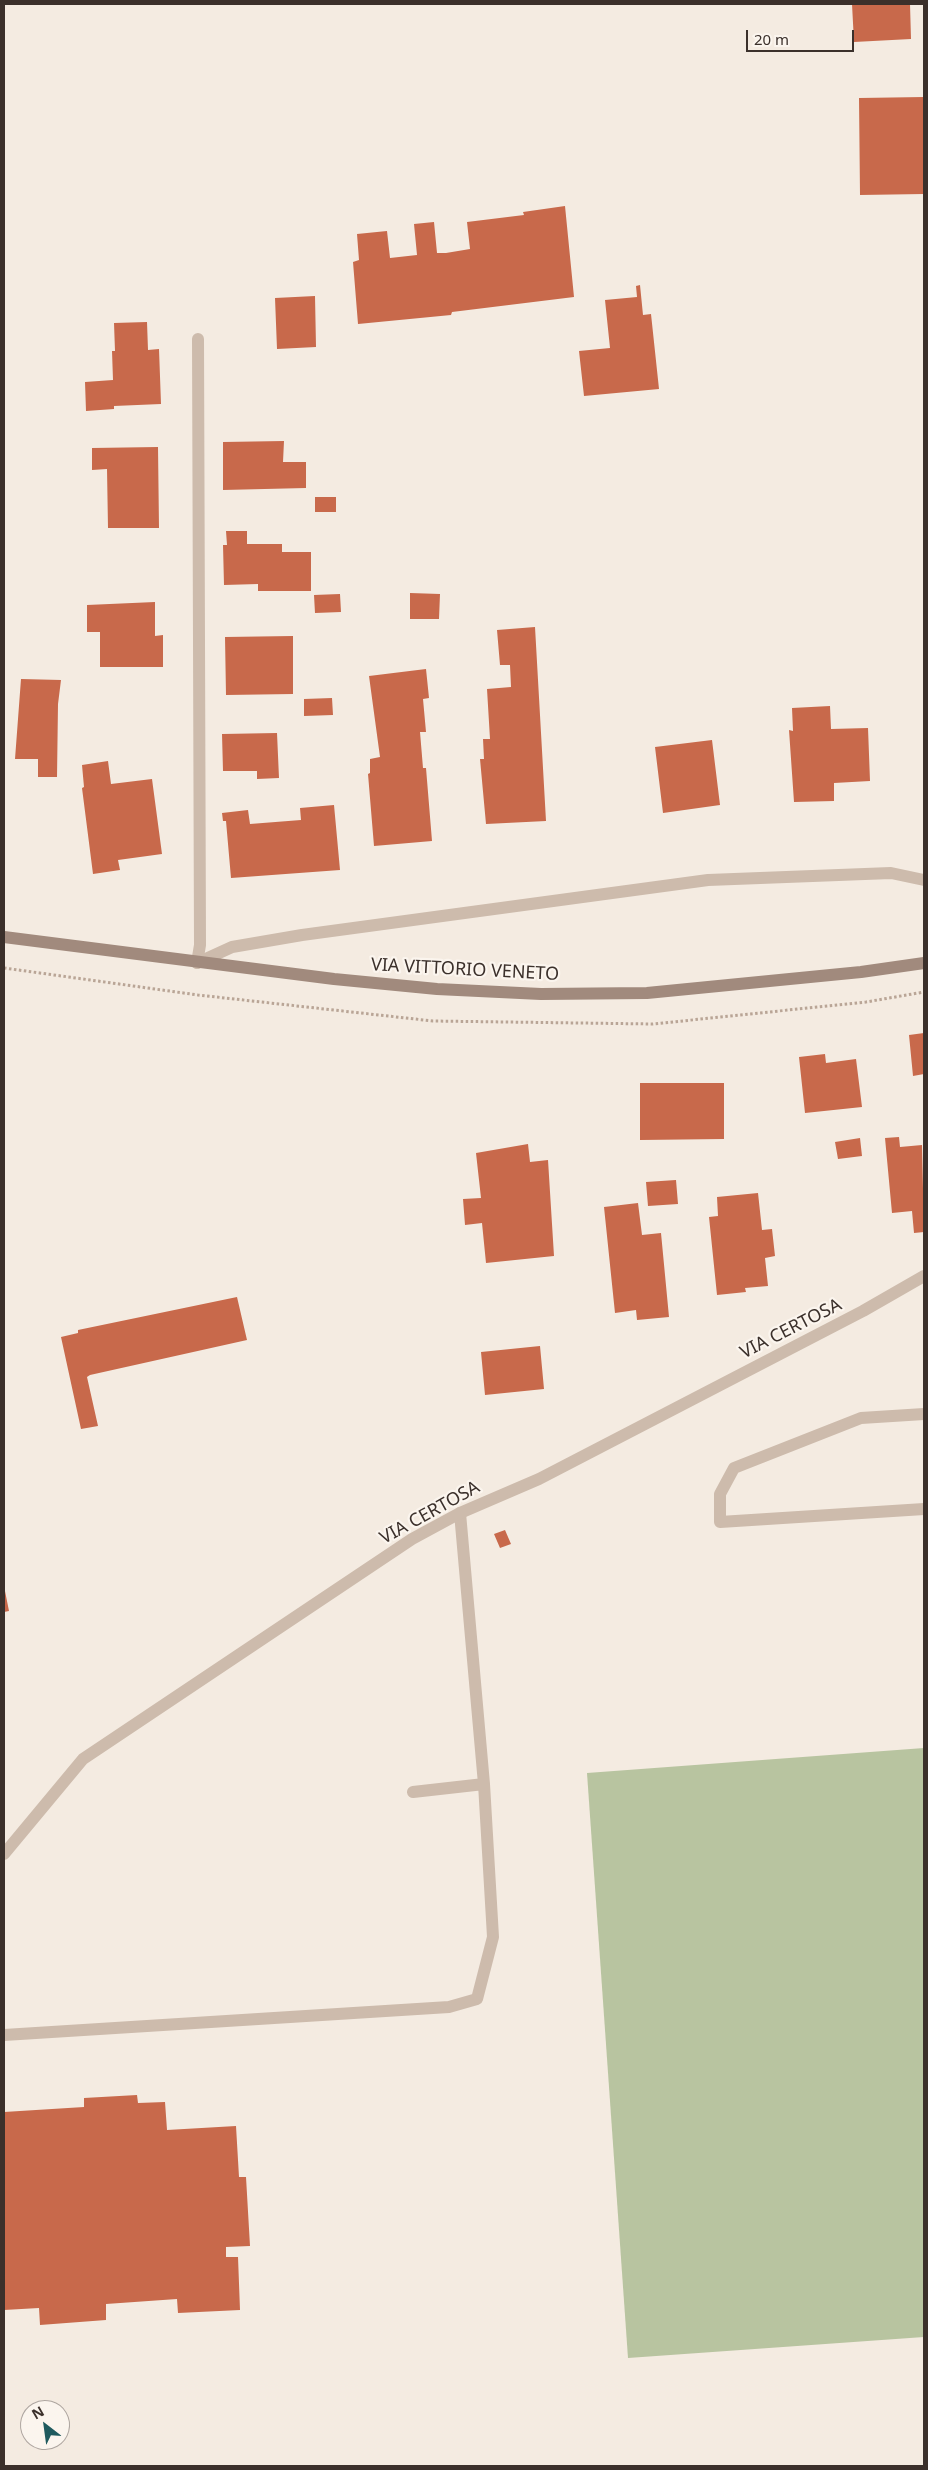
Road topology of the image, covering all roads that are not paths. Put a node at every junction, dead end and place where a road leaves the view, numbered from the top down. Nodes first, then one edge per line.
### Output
1 (198, 339) dead end
2 (924, 880) edge
3 (4, 937) edge
4 (197, 963) junction
5 (924, 963) edge
6 (924, 1276) edge
7 (924, 1414) edge
8 (924, 1509) edge
9 (460, 1513) junction
10 (484, 1784) junction
11 (413, 1792) dead end
12 (4, 1854) edge
13 (4, 2035) edge

1 - 4 street
2 - 4 street
3 - 4 main road, VIA VITTORIO VENETO
4 - 5 main road, VIA VITTORIO VENETO
6 - 9 street, VIA CERTOSA
7 - 8 street
9 - 10 street
9 - 12 street, VIA CERTOSA
10 - 11 street
10 - 13 street

